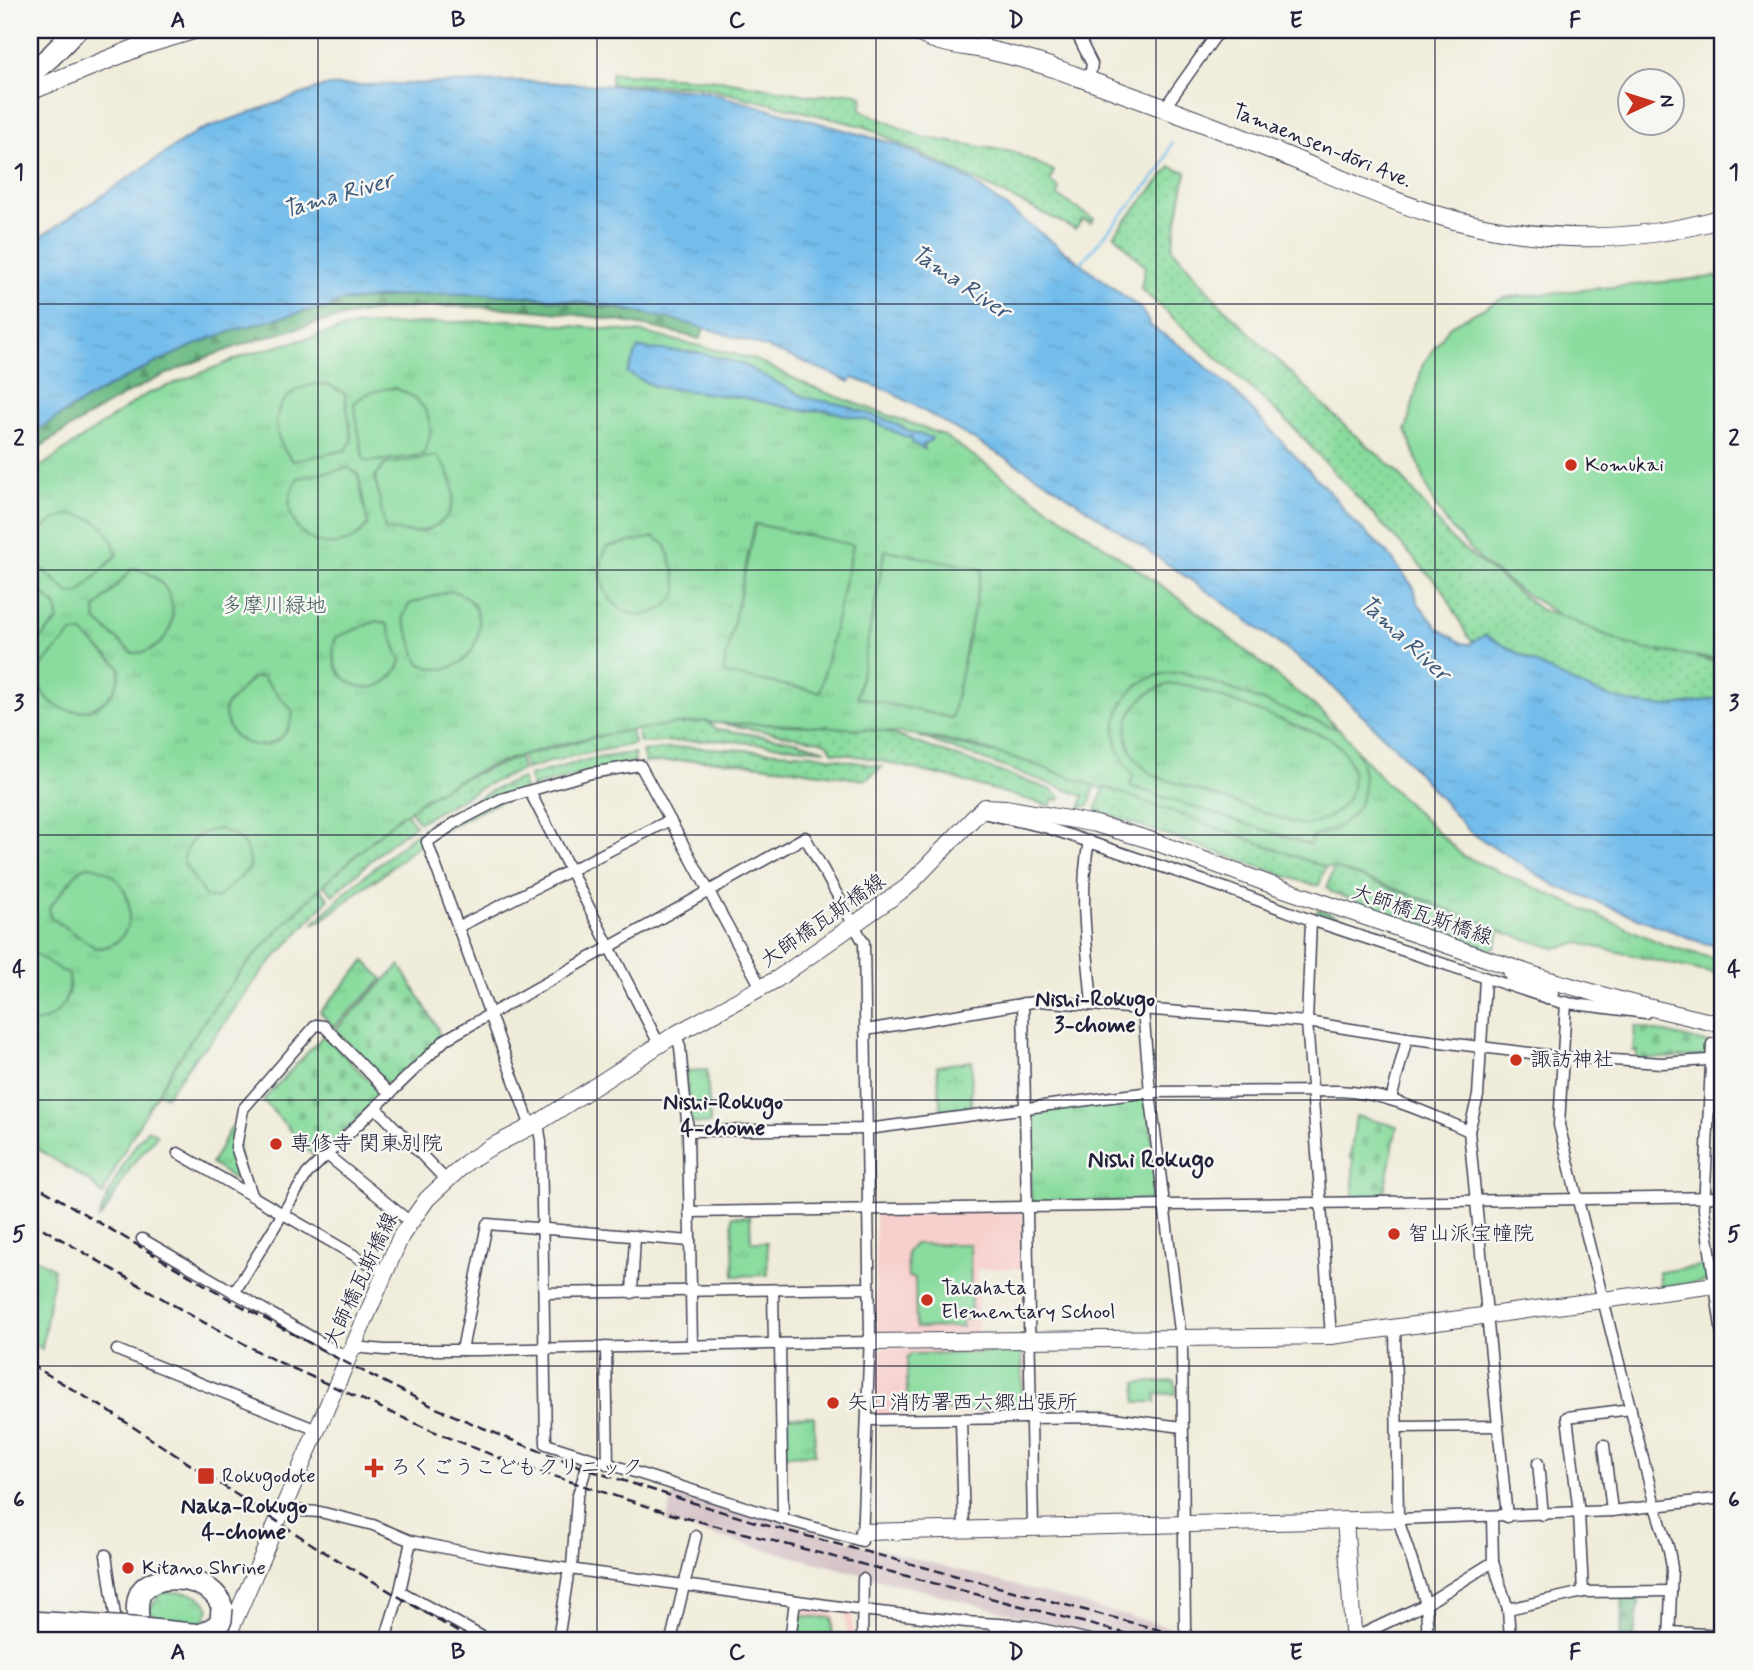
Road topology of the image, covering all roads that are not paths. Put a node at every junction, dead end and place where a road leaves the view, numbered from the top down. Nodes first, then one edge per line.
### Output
1 (59, 30) edge
2 (76, 30) edge
3 (85, 30) edge
4 (194, 30) edge
5 (915, 30) edge
6 (980, 30) edge
7 (1075, 30) edge
8 (1223, 30) edge
9 (165, 33) edge
10 (987, 50) junction
11 (51, 56) junction
12 (30, 57) edge
13 (30, 74) edge
14 (1090, 80) junction
15 (30, 83) edge
16 (30, 91) edge
17 (1165, 107) junction
18 (1723, 218) edge
19 (530, 792) junction
20 (978, 812) junction
21 (670, 820) junction
22 (1089, 841) junction
23 (569, 870) junction
24 (709, 891) junction
25 (1311, 920) junction
26 (854, 925) junction
27 (458, 927) junction
28 (609, 947) junction
29 (1508, 967) junction
30 (1485, 979) junction
31 (762, 989) junction
32 (1566, 1002) junction
33 (1023, 1003) junction
34 (1092, 1005) junction
35 (1649, 1007) junction
36 (1143, 1010) junction
37 (491, 1015) junction
38 (1307, 1022) junction
39 (1723, 1025) edge
40 (866, 1030) junction
41 (676, 1034) junction
42 (1407, 1038) junction
43 (659, 1044) junction
44 (1712, 1044) dead end
45 (1480, 1048) junction
46 (1563, 1058) junction
47 (1717, 1059) edge
48 (1150, 1092) junction
49 (1312, 1093) junction
50 (390, 1094) junction
51 (1391, 1100) junction
52 (376, 1108) junction
53 (1026, 1108) junction
54 (534, 1125) junction
55 (867, 1129) junction
56 (688, 1131) junction
57 (1469, 1131) junction
58 (178, 1153) dead end
59 (327, 1155) junction
60 (446, 1180) junction
61 (252, 1195) junction
62 (1704, 1198) junction
63 (1723, 1198) edge
64 (1578, 1199) junction
65 (1474, 1201) junction
66 (1321, 1202) junction
67 (1165, 1205) junction
68 (1028, 1208) junction
69 (868, 1209) junction
70 (689, 1212) junction
71 (283, 1214) junction
72 (409, 1221) junction
73 (543, 1227) junction
74 (635, 1236) junction
75 (142, 1239) dead end
76 (690, 1241) junction
77 (385, 1273) junction
78 (1719, 1285) edge
79 (869, 1288) junction
80 (773, 1290) junction
81 (691, 1291) junction
82 (234, 1293) junction
83 (544, 1293) junction
84 (632, 1293) junction
85 (1605, 1300) junction
86 (1486, 1315) junction
87 (1395, 1328) junction
88 (1331, 1336) junction
89 (1180, 1338) junction
90 (1029, 1340) junction
91 (1723, 1341) edge
92 (870, 1342) junction
93 (777, 1344) junction
94 (692, 1345) junction
95 (606, 1347) junction
96 (545, 1348) junction
97 (117, 1350) dead end
98 (346, 1350) junction
99 (462, 1350) junction
100 (1632, 1409) junction
101 (1031, 1418) junction
102 (961, 1419) junction
103 (867, 1420) junction
104 (1498, 1426) junction
105 (1182, 1427) junction
106 (1397, 1427) junction
107 (317, 1430) junction
108 (1604, 1444) dead end
109 (589, 1459) junction
110 (1538, 1462) dead end
111 (608, 1465) junction
112 (1723, 1498) edge
113 (1655, 1506) junction
114 (284, 1510) junction
115 (1612, 1511) junction
116 (1578, 1513) junction
117 (1543, 1515) junction
118 (1492, 1517) junction
119 (1507, 1517) junction
120 (782, 1519) junction
121 (1398, 1519) junction
122 (1345, 1521) junction
123 (1184, 1524) junction
124 (1033, 1527) junction
125 (964, 1529) junction
126 (863, 1532) junction
127 (696, 1536) dead end
128 (411, 1541) junction
129 (106, 1555) dead end
130 (1493, 1562) junction
131 (570, 1571) junction
132 (863, 1579) dead end
133 (684, 1586) junction
134 (400, 1591) junction
135 (1671, 1591) junction
136 (1583, 1592) junction
137 (795, 1601) junction
138 (1426, 1604) junction
139 (1507, 1609) junction
140 (862, 1610) junction
141 (30, 1622) edge
142 (996, 1625) junction
143 (30, 1634) edge
144 (1723, 1635) edge
145 (1669, 1636) edge
146 (1354, 1639) edge
147 (112, 1640) edge
148 (119, 1640) edge
149 (141, 1640) edge
150 (226, 1640) edge
151 (385, 1640) edge
152 (488, 1640) edge
153 (558, 1640) edge
154 (671, 1640) edge
155 (790, 1640) edge
156 (862, 1640) edge
157 (995, 1640) edge
158 (1090, 1640) edge
159 (1188, 1640) edge
160 (1428, 1640) edge
161 (1510, 1640) edge

1 - 12 highway
2 - 11 highway
3 - 11 highway
4 - 16 main road
5 - 10 main road, Tamaensen-dōri Ave.
6 - 10 street
7 - 14 street
8 - 17 street
9 - 15 main road
10 - 14 main road, Tamaensen-dōri Ave.
11 - 13 highway
14 - 17 main road, Tamaensen-dōri Ave.
17 - 18 main road, Tamaensen-dōri Ave.
19 - 21 street
19 - 23 street
19 - 27 street
20 - 22 street
20 - 26 street, 大師橋瓦斯橋線
20 - 29 street, 大師橋瓦斯橋線
21 - 23 street
21 - 24 street
22 - 25 street
22 - 34 street
23 - 27 street
23 - 28 street
24 - 26 street
24 - 28 street
24 - 31 street
25 - 30 street
25 - 38 street
26 - 31 street, 大師橋瓦斯橋線
26 - 40 street
27 - 37 street
28 - 37 street
28 - 43 street
29 - 32 street
29 - 35 street, 大師橋瓦斯橋線
30 - 32 street
30 - 45 street
31 - 41 street, 大師橋瓦斯橋線
32 - 35 street
32 - 46 street
33 - 34 street
33 - 40 street
33 - 53 street
34 - 36 street
35 - 39 street, 大師橋瓦斯橋線
36 - 38 street
36 - 48 street
37 - 50 street
37 - 54 street
38 - 42 street
38 - 49 street
40 - 55 street
41 - 43 street, 大師橋瓦斯橋線
41 - 56 street
42 - 45 street
42 - 51 street
43 - 54 street, 大師橋瓦斯橋線
44 - 47 street
45 - 46 street
45 - 57 street
46 - 47 street
46 - 64 street
47 - 62 street
48 - 49 street
48 - 53 street
48 - 67 street
49 - 51 street
49 - 66 street
50 - 52 street
50 - 61 street
51 - 57 street
52 - 59 street
52 - 60 street
53 - 55 street
53 - 68 street
54 - 60 street, 大師橋瓦斯橋線
54 - 73 street
55 - 56 street
55 - 69 street
56 - 70 street
57 - 65 street
58 - 61 street
59 - 71 street
59 - 72 street
60 - 72 street, 大師橋瓦斯橋線
61 - 71 street
62 - 63 street
62 - 64 street
62 - 78 street
64 - 65 street
64 - 85 street
65 - 66 street
65 - 86 street
66 - 67 street
66 - 88 street
67 - 68 street
67 - 89 street
68 - 69 street
68 - 90 street
69 - 70 street
69 - 79 street
70 - 76 street
71 - 77 street
71 - 82 street
72 - 77 street, 大師橋瓦斯橋線
73 - 74 street
73 - 83 street
73 - 99 street
74 - 76 street
74 - 84 street
75 - 82 street
76 - 81 street
77 - 98 street, 大師橋瓦斯橋線
78 - 85 street
78 - 91 street
79 - 80 street
79 - 92 street
80 - 81 street
80 - 93 street
81 - 84 street
81 - 94 street
82 - 98 street
83 - 84 street
83 - 96 street
85 - 86 street
85 - 100 street
86 - 87 street
86 - 104 street
87 - 88 street
87 - 106 street
88 - 89 street
89 - 90 street
89 - 105 street
90 - 92 street
90 - 101 street
92 - 93 street
92 - 103 street
93 - 94 street
93 - 120 street
94 - 95 street
95 - 96 street
95 - 111 street
96 - 99 street
96 - 109 street
97 - 107 street
98 - 99 street
98 - 107 street, 大師橋瓦斯橋線
100 - 113 street
100 - 116 street
101 - 102 street
101 - 105 street
101 - 124 street
102 - 103 street
102 - 125 street
103 - 126 street
104 - 106 street
104 - 119 street
105 - 123 street
106 - 121 street
107 - 114 street, 大師橋瓦斯橋線
108 - 115 street
109 - 111 street
109 - 131 street
110 - 117 street
111 - 120 street
112 - 113 street
113 - 115 street
113 - 135 street
114 - 128 street
114 - 150 street, 大師橋瓦斯橋線
115 - 116 street
116 - 117 street
116 - 136 street
117 - 119 street
118 - 119 street
118 - 121 street
118 - 130 street
120 - 126 street
121 - 122 street
121 - 138 street
122 - 123 street
122 - 146 street
123 - 124 street
123 - 159 street
124 - 125 street
125 - 126 street
127 - 133 street
128 - 131 street
128 - 134 street
129 - 148 street
130 - 138 street
130 - 139 street
131 - 133 street
131 - 153 street
132 - 140 street
133 - 137 street
133 - 154 street
134 - 151 street
134 - 152 street
135 - 136 street
135 - 145 street
136 - 139 street
137 - 140 street
137 - 155 street
138 - 146 street
138 - 160 street
139 - 161 street
140 - 142 street
140 - 156 street
141 - 149 highway, bridge
142 - 157 street
142 - 158 street
143 - 147 highway
144 - 145 street

